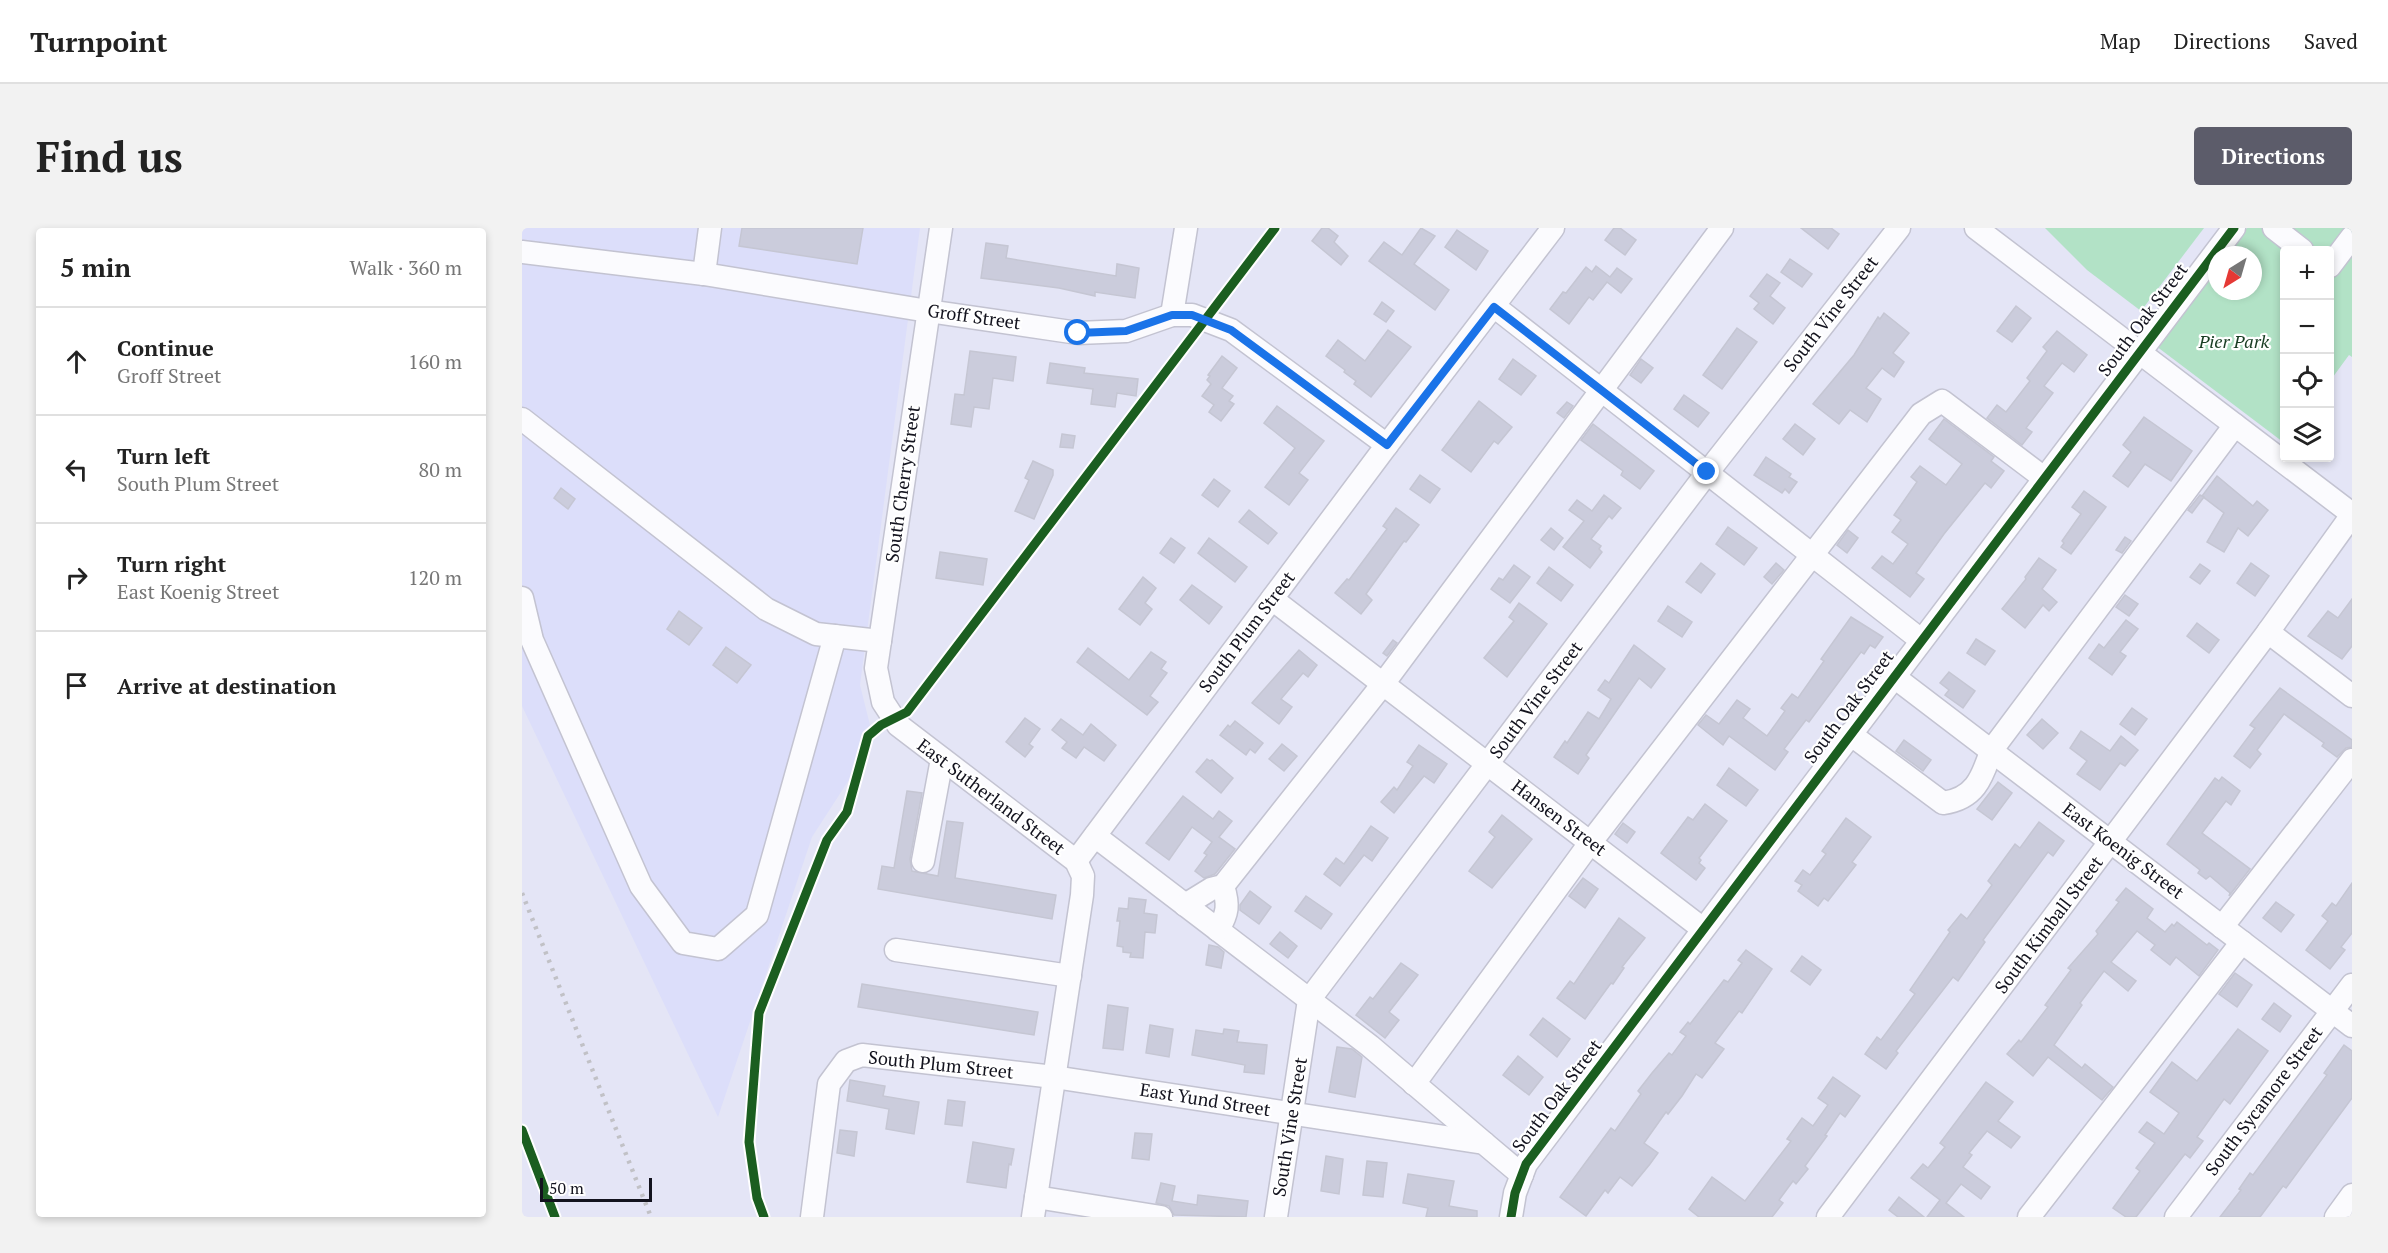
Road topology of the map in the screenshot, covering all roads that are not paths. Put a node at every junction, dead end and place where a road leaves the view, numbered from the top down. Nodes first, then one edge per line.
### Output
1 (710, 228) edge
2 (941, 228) edge
3 (1186, 228) edge
4 (1553, 228) edge
5 (1722, 228) edge
6 (1899, 228) edge
7 (1976, 228) edge
8 (2234, 228) edge
9 (2274, 228) edge
10 (2352, 237) edge
11 (2297, 246) edge
12 (522, 252) edge
13 (2334, 261) edge
14 (704, 273) junction
15 (1494, 307) junction
16 (928, 311) junction
17 (1172, 315) junction
18 (2140, 352) junction
19 (1600, 390) junction
20 (522, 420) edge
21 (2235, 425) junction
22 (1387, 445) junction
23 (1707, 472) junction
24 (2044, 478) junction
25 (2352, 514) edge
26 (1812, 555) junction
27 (522, 598) edge
28 (1272, 599) junction
29 (2268, 633) junction
30 (835, 636) junction
31 (1920, 640) junction
32 (880, 641) junction
33 (1893, 676) junction
34 (1383, 684) junction
35 (2352, 696) edge
36 (907, 732) joint
37 (1850, 734) junction
38 (1991, 751) junction
39 (942, 759) junction
40 (2352, 760) edge
41 (1488, 764) junction
42 (1095, 836) junction
43 (2111, 842) junction
44 (1590, 843) junction
45 (923, 861) dead end
46 (1076, 861) junction
47 (1223, 886) junction
48 (1185, 905) junction
49 (2222, 927) junction
50 (1703, 929) junction
51 (1218, 930) junction
52 (2242, 942) junction
53 (896, 950) dead end
54 (1070, 976) junction
55 (2352, 985) edge
56 (1309, 1000) junction
57 (2332, 1011) junction
58 (2352, 1026) edge
59 (1054, 1077) junction
60 (1414, 1084) junction
61 (1292, 1114) junction
62 (1484, 1143) junction
63 (1522, 1174) junction
64 (2352, 1195) edge
65 (1035, 1207) edge
66 (812, 1217) edge
67 (1161, 1217) edge
68 (1276, 1217) edge
69 (1511, 1217) edge
70 (1828, 1217) edge
71 (2029, 1217) edge
72 (2176, 1217) edge
73 (2336, 1217) edge

1 - 14 street
2 - 16 street, South Cherry Street
3 - 17 street
4 - 15 street, South Plum Street
5 - 19 street
6 - 23 street, South Vine Street
7 - 18 street
8 - 18 street, South Oak Street
9 - 11 street
10 - 13 street
12 - 14 street, Groff Street
14 - 16 street, Groff Street
15 - 19 street
15 - 22 street, South Plum Street
16 - 17 street, Groff Street
16 - 32 street, South Cherry Street
17 - 22 street, Groff Street
18 - 21 street
18 - 24 street, South Oak Street
19 - 23 street
19 - 34 street
20 - 30 street
21 - 25 street
21 - 38 street
22 - 28 street, South Plum Street
23 - 26 street
23 - 41 street, South Vine Street
24 - 26 street
24 - 31 street, South Oak Street
25 - 29 street, South Kimball Street
26 - 31 street
26 - 44 street
27 - 30 street
28 - 34 street, Hansen Street
28 - 42 street, South Plum Street
29 - 35 street
29 - 43 street, South Kimball Street
30 - 32 street
31 - 33 street, South Oak Street
32 - 36 street, South Cherry Street
33 - 37 street, South Oak Street
33 - 38 street, East Koenig Street
34 - 41 street, Hansen Street
34 - 47 street
36 - 39 street, East Sutherland Street
37 - 38 street
37 - 50 street, South Oak Street
38 - 43 street, East Koenig Street
39 - 45 street
39 - 46 street, East Sutherland Street
40 - 49 street
41 - 44 street, Hansen Street
41 - 56 street, South Vine Street
42 - 46 street, South Plum Street
42 - 48 street
43 - 49 street, East Koenig Street
43 - 70 street, South Kimball Street
44 - 50 street, Hansen Street
44 - 60 street
46 - 54 street
47 - 48 street
47 - 51 street
48 - 51 street
49 - 52 street, East Koenig Street
50 - 63 street, South Oak Street
51 - 56 street
52 - 57 street, East Koenig Street
52 - 71 street
53 - 54 street
54 - 59 street
55 - 57 street, South Sycamore Street
56 - 60 street
56 - 61 street, South Vine Street
57 - 58 street, East Koenig Street
57 - 72 street, South Sycamore Street
59 - 61 street, East Yund Street
59 - 65 street
59 - 66 street, South Plum Street
60 - 62 street
61 - 62 street, East Yund Street
61 - 68 street, South Vine Street
62 - 63 street
63 - 69 street, South Oak Street
64 - 73 street
65 - 67 street

